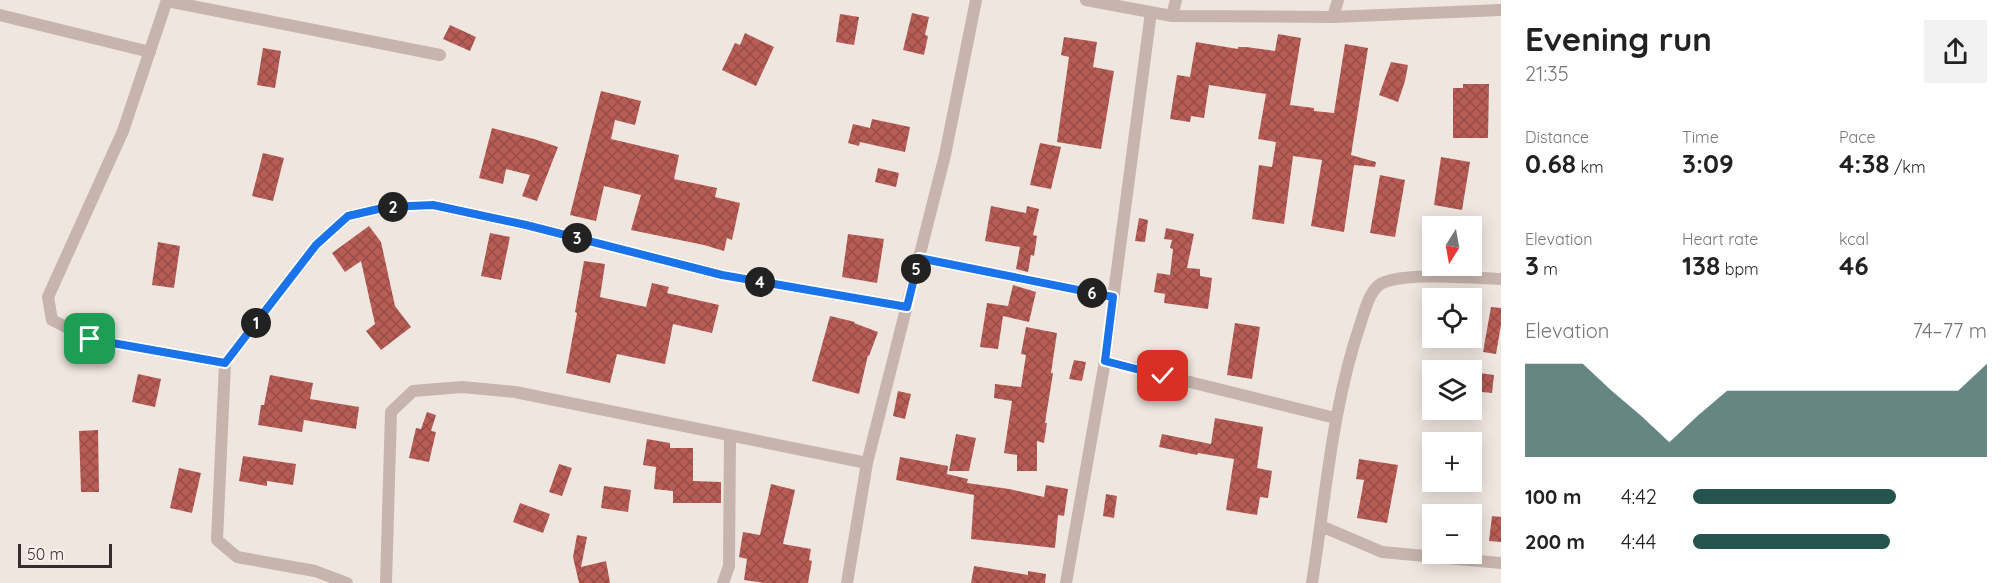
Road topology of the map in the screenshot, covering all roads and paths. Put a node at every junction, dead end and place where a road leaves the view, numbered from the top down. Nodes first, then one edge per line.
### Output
1 (976, 0) edge
2 (1086, 0) edge
3 (1176, 0) edge
4 (1338, 0) edge
5 (167, 1) edge
6 (1501, 10) edge
7 (1151, 12) junction
8 (0, 15) edge
9 (1172, 16) junction
10 (1333, 17) junction
11 (150, 52) junction
12 (440, 55) dead end
13 (919, 258) junction
14 (1501, 279) edge
15 (1113, 297) junction
16 (907, 307) junction
17 (1105, 361) junction
18 (225, 363) junction
19 (1335, 418) junction
20 (730, 436) junction
21 (867, 463) junction
22 (1321, 526) junction
23 (1501, 563) edge
24 (347, 583) edge
25 (386, 583) edge
26 (723, 583) edge
27 (847, 583) edge
28 (1066, 583) edge
29 (1312, 583) edge

1 - 13 street
2 - 7 street
3 - 9 street
4 - 10 street
5 - 11 street
5 - 12 street
6 - 10 street
7 - 9 street
7 - 15 street
8 - 11 street
9 - 10 street
11 - 18 street
13 - 15 street
13 - 16 street
14 - 19 street
15 - 17 street
16 - 18 street
16 - 21 street
17 - 19 street
17 - 28 street
18 - 24 street
19 - 22 street
20 - 21 street
20 - 25 street
20 - 26 street
21 - 27 street
22 - 23 street
22 - 29 street

